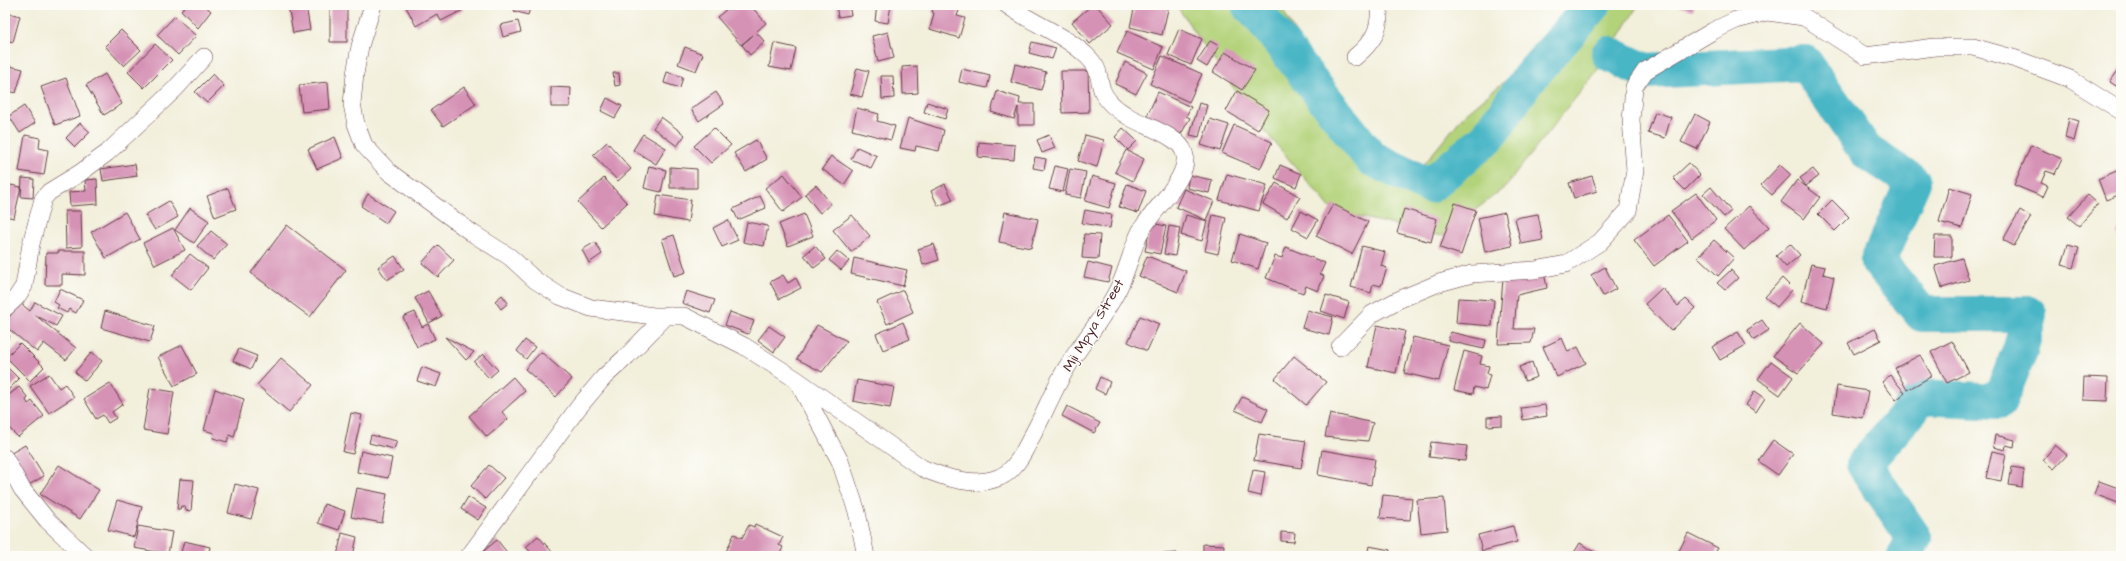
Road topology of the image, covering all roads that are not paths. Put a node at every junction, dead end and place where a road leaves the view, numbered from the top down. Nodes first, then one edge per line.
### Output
1 (373, 5) edge
2 (1007, 5) edge
3 (1379, 5) edge
4 (204, 57) dead end
5 (1355, 57) dead end
6 (2121, 111) edge
7 (5, 308) edge
8 (667, 315) junction
9 (1340, 347) dead end
10 (797, 380) junction
11 (5, 458) edge
12 (85, 556) edge
13 (469, 556) edge
14 (866, 556) edge

1 - 8 street, Mji Mpya Street
2 - 10 street, Mji Mpya Street
3 - 5 street
4 - 7 street
6 - 9 street
8 - 10 street, Mji Mpya Street
8 - 13 street
10 - 14 street
11 - 12 street

